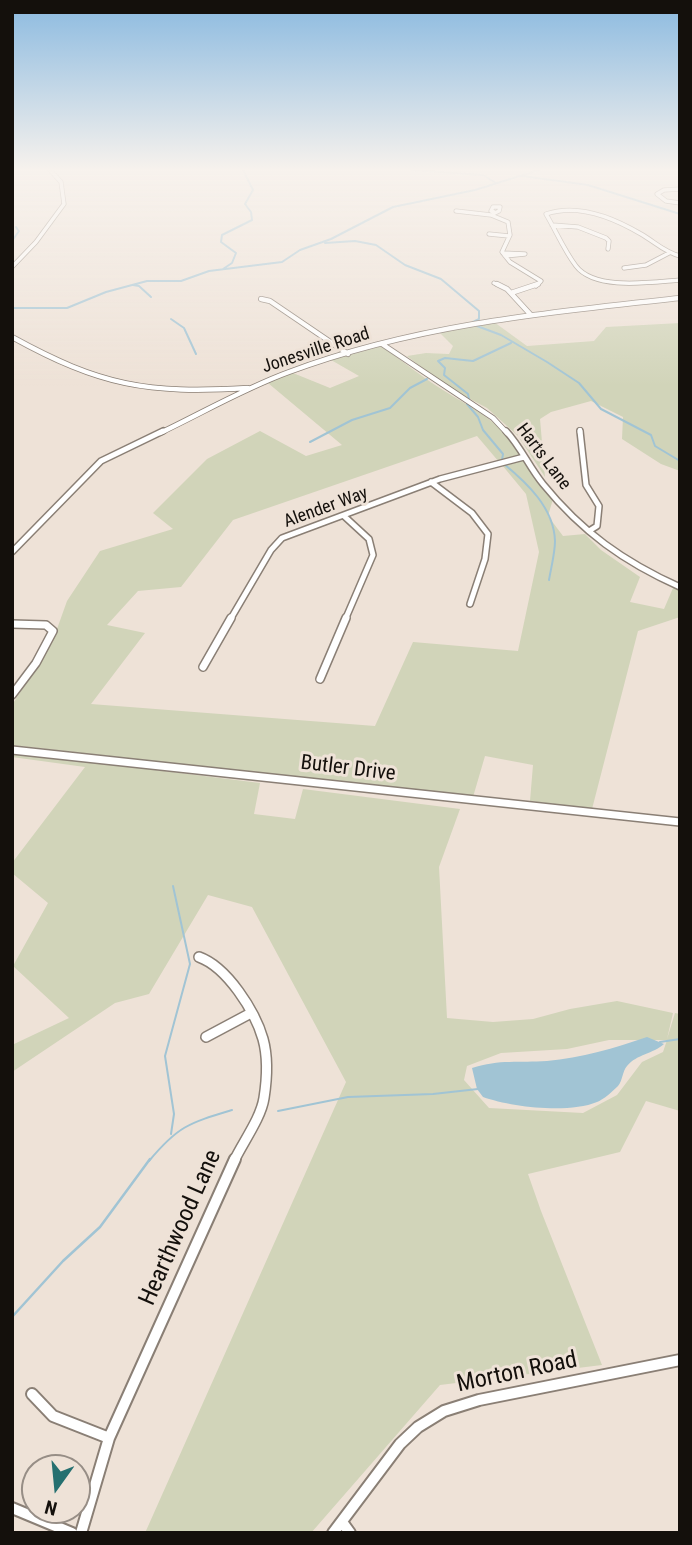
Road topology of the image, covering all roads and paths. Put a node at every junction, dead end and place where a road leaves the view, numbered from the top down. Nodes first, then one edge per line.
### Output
1 (36, 242) edge
2 (506, 242) edge
3 (562, 242) edge
4 (609, 242) edge
5 (649, 242) edge
6 (608, 249) dead end
7 (669, 253) junction
8 (680, 256) edge
9 (12, 267) edge
10 (624, 268) dead end
11 (680, 280) edge
12 (494, 283) dead end
13 (511, 293) junction
14 (680, 298) edge
15 (261, 299) dead end
16 (530, 314) junction
17 (12, 337) edge
18 (382, 344) junction
19 (345, 352) junction
20 (252, 388) junction
21 (580, 430) dead end
22 (524, 457) junction
23 (431, 482) junction
24 (344, 516) junction
25 (589, 531) junction
26 (12, 552) edge
27 (680, 587) edge
28 (470, 604) dead end
29 (12, 624) edge
30 (203, 667) dead end
31 (320, 679) dead end
32 (12, 695) edge
33 (12, 750) edge
34 (680, 822) edge
35 (199, 957) dead end
36 (251, 1013) junction
37 (206, 1037) dead end
38 (680, 1360) edge
39 (32, 1394) dead end
40 (109, 1438) junction
41 (12, 1507) edge
42 (342, 1522) junction
43 (72, 1533) edge
44 (81, 1533) edge
45 (333, 1533) edge
46 (350, 1533) edge

1 - 9 street
2 - 13 street
3 - 11 street
4 - 6 street
5 - 7 street
7 - 8 street
7 - 10 street
12 - 13 street
13 - 16 street
14 - 16 street, Jonesville Road
15 - 19 street
16 - 18 street, Jonesville Road
17 - 20 street
18 - 19 street, Jonesville Road
18 - 22 street, Harts Lane
19 - 20 street, Jonesville Road
20 - 26 street, Jonesville Road
21 - 25 street
22 - 23 street, Alender Way
22 - 25 street, Harts Lane
23 - 24 street, Alender Way
23 - 28 street
24 - 30 street, Alender Way
24 - 31 street
25 - 27 street, Harts Lane
29 - 32 street
33 - 34 street, Butler Drive
35 - 36 street, Hearthwood Lane
36 - 37 street
36 - 40 street, Hearthwood Lane
38 - 42 street, Morton Road
39 - 40 street
40 - 44 street, Hearthwood Lane
41 - 43 street
42 - 45 street, Morton Road
42 - 46 street

